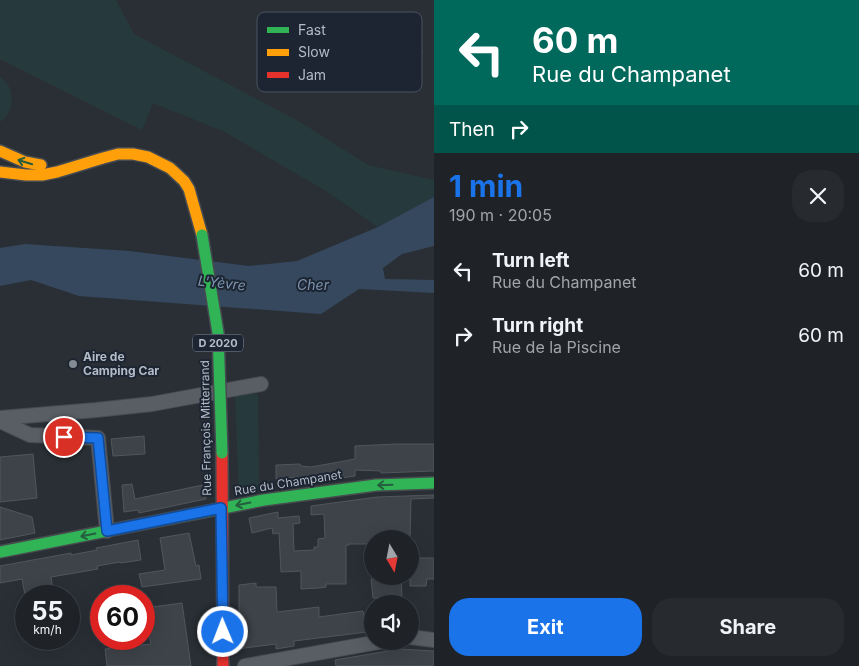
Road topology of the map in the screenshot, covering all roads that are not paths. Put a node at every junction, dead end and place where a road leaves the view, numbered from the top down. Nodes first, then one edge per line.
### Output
1 (0, 151) edge
2 (87, 161) junction
3 (0, 163) edge
4 (0, 172) edge
5 (261, 384) dead end
6 (0, 419) edge
7 (434, 483) edge
8 (221, 508) junction
9 (107, 531) junction
10 (0, 552) edge
11 (419, 638) edge
12 (434, 640) edge
13 (364, 645) edge
14 (223, 666) edge
15 (245, 666) edge

2 -> 1 main road, D 2020
1 - 3 main road
2 - 4 main road, D 2020
2 - 8 main road, Rue François Mitterrand / D 2020, bridge
5 - 6 street
6 - 9 street
7 -> 8 main road, Rue du Champanet
8 - 9 main road, Rue du Champanet
8 - 14 main road, Rue François Mitterrand / D 2020
9 -> 10 main road, Rue du Champanet
11 - 12 street
13 - 15 street

